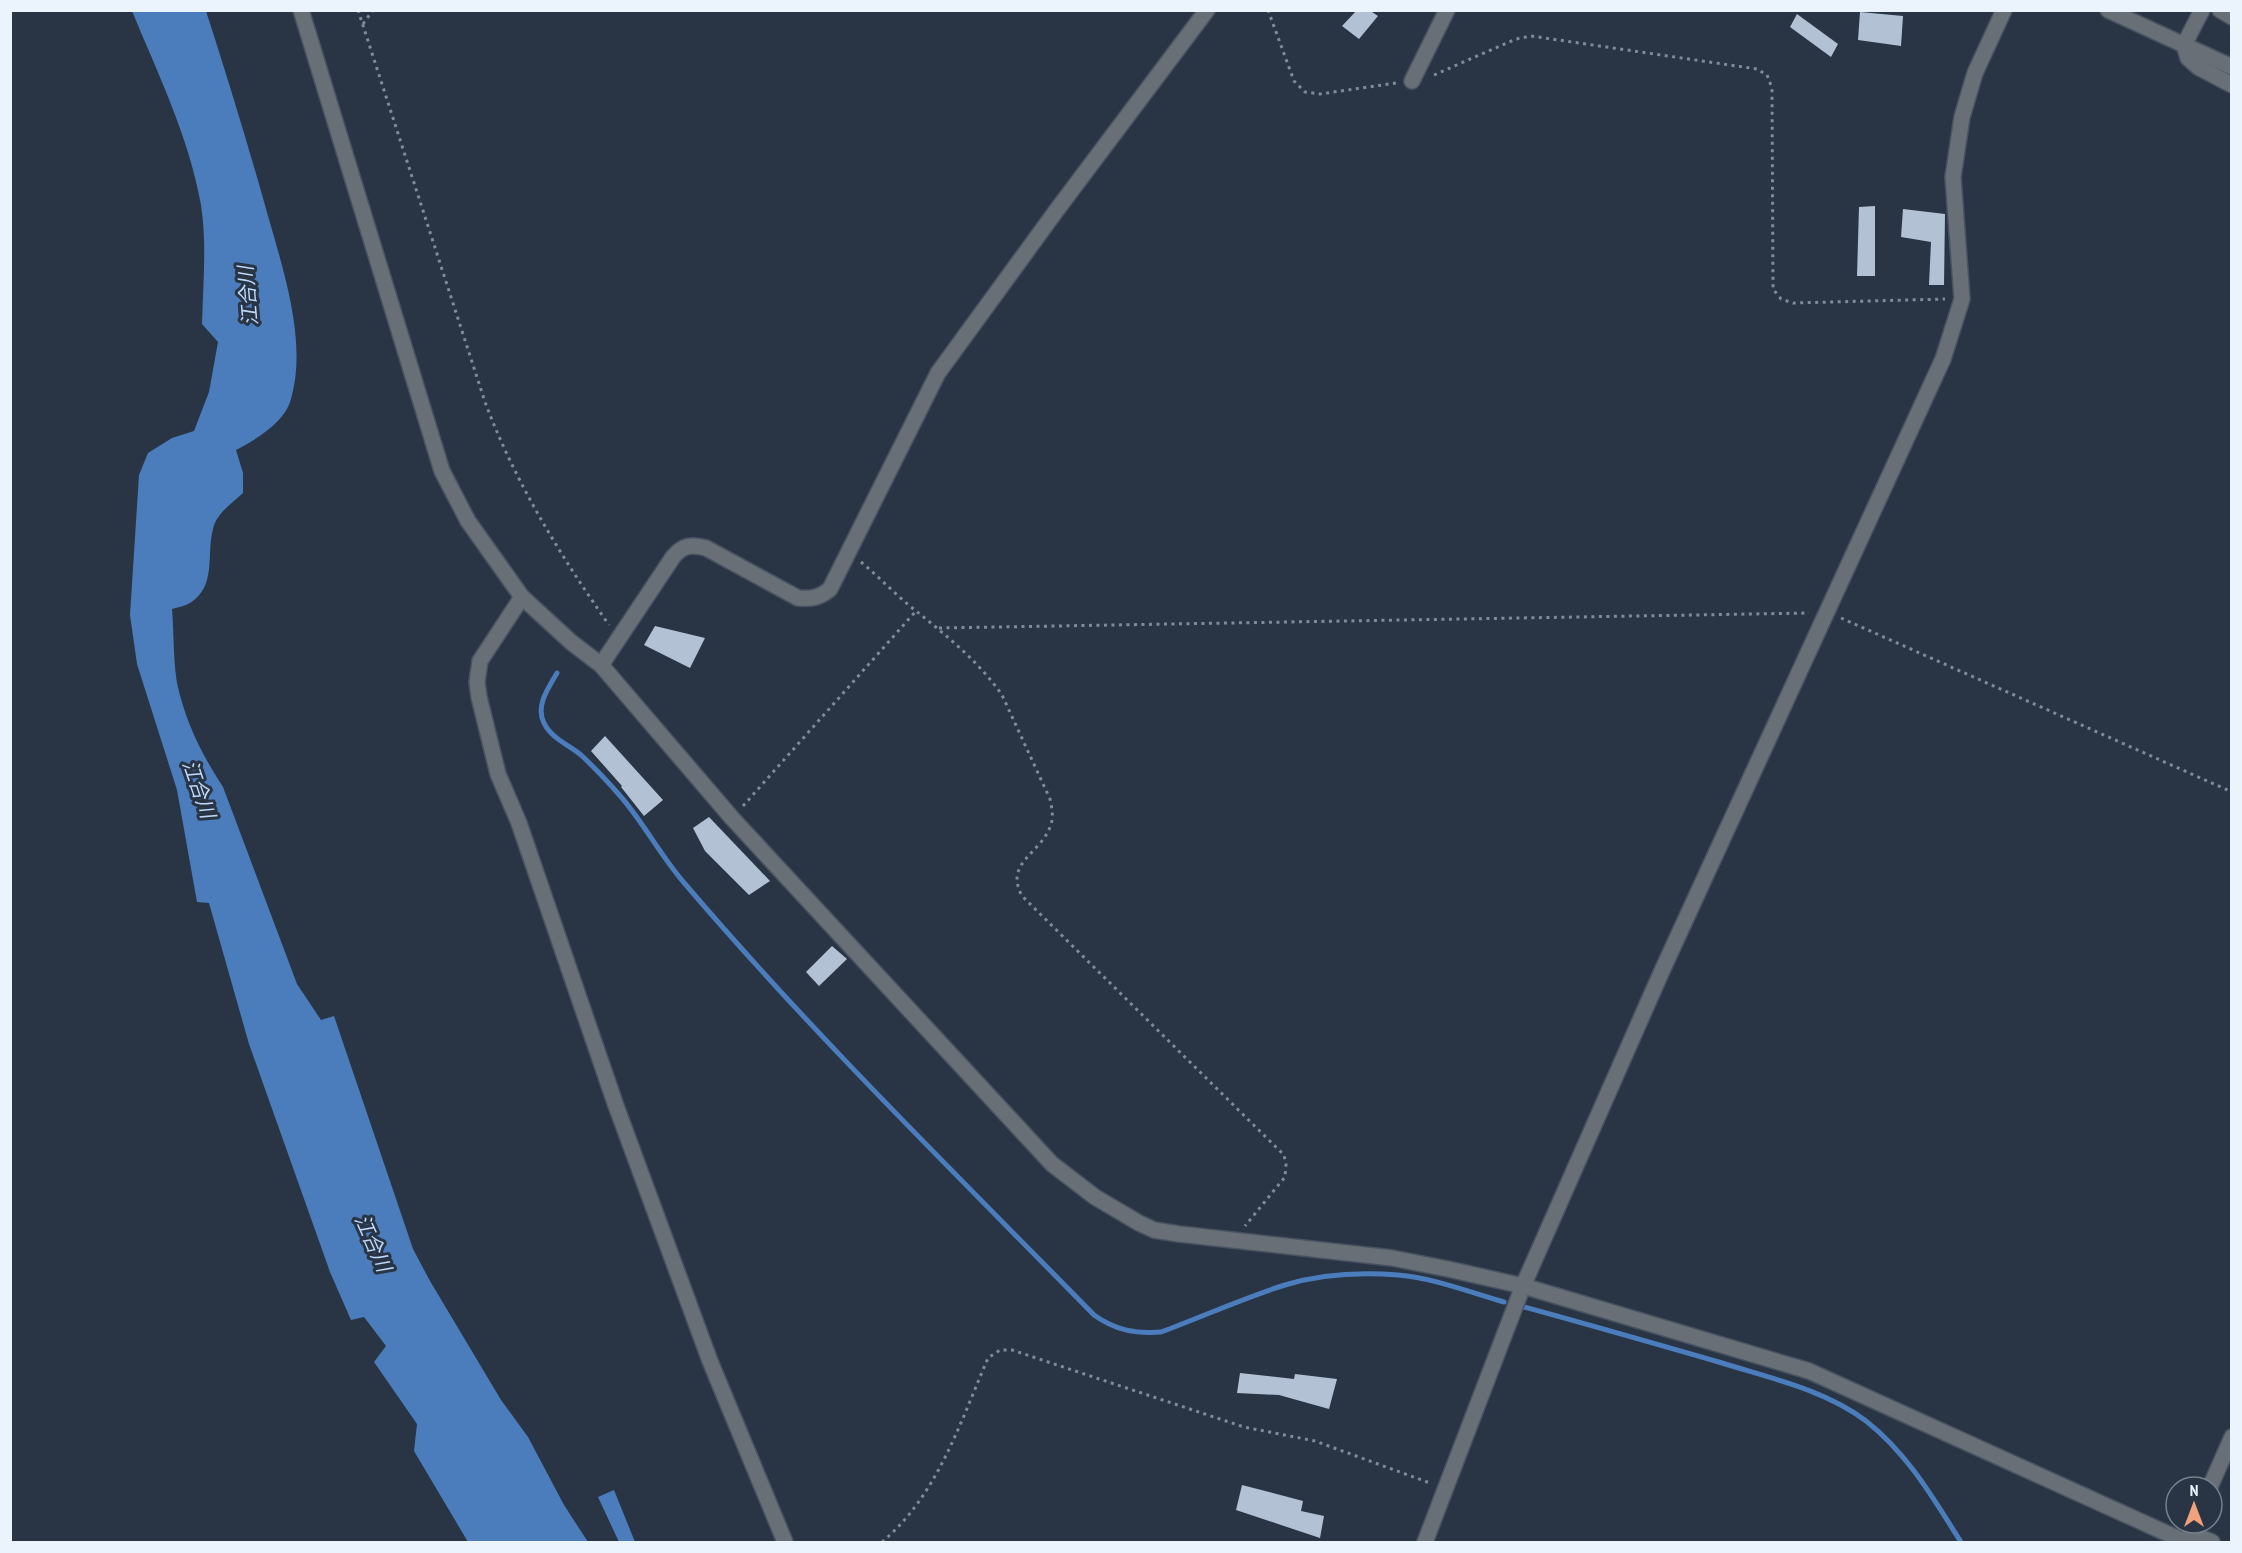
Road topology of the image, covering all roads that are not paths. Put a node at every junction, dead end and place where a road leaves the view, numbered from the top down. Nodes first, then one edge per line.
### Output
1 (301, 10) edge
2 (1207, 10) edge
3 (1447, 10) edge
4 (2004, 10) edge
5 (2108, 10) edge
6 (2202, 10) edge
7 (2220, 10) edge
8 (2232, 17) edge
9 (2184, 45) junction
10 (2232, 67) edge
11 (1412, 81) road end
12 (2232, 85) edge
13 (522, 597) junction
14 (601, 665) junction
15 (1523, 1286) junction
16 (2232, 1437) edge
17 (2215, 1475) edge
18 (2164, 1524) edge
19 (2189, 1535) edge
20 (785, 1542) edge
21 (1425, 1542) edge
22 (2212, 1542) edge

1 - 13 street
2 - 14 street
3 - 11 street
4 - 15 street
5 - 9 street
6 - 9 street
7 - 8 street
9 - 10 street
9 - 12 street
13 - 14 street
13 - 20 street
14 - 15 street
15 - 18 street
15 - 21 street
16 - 17 street
19 - 22 street

